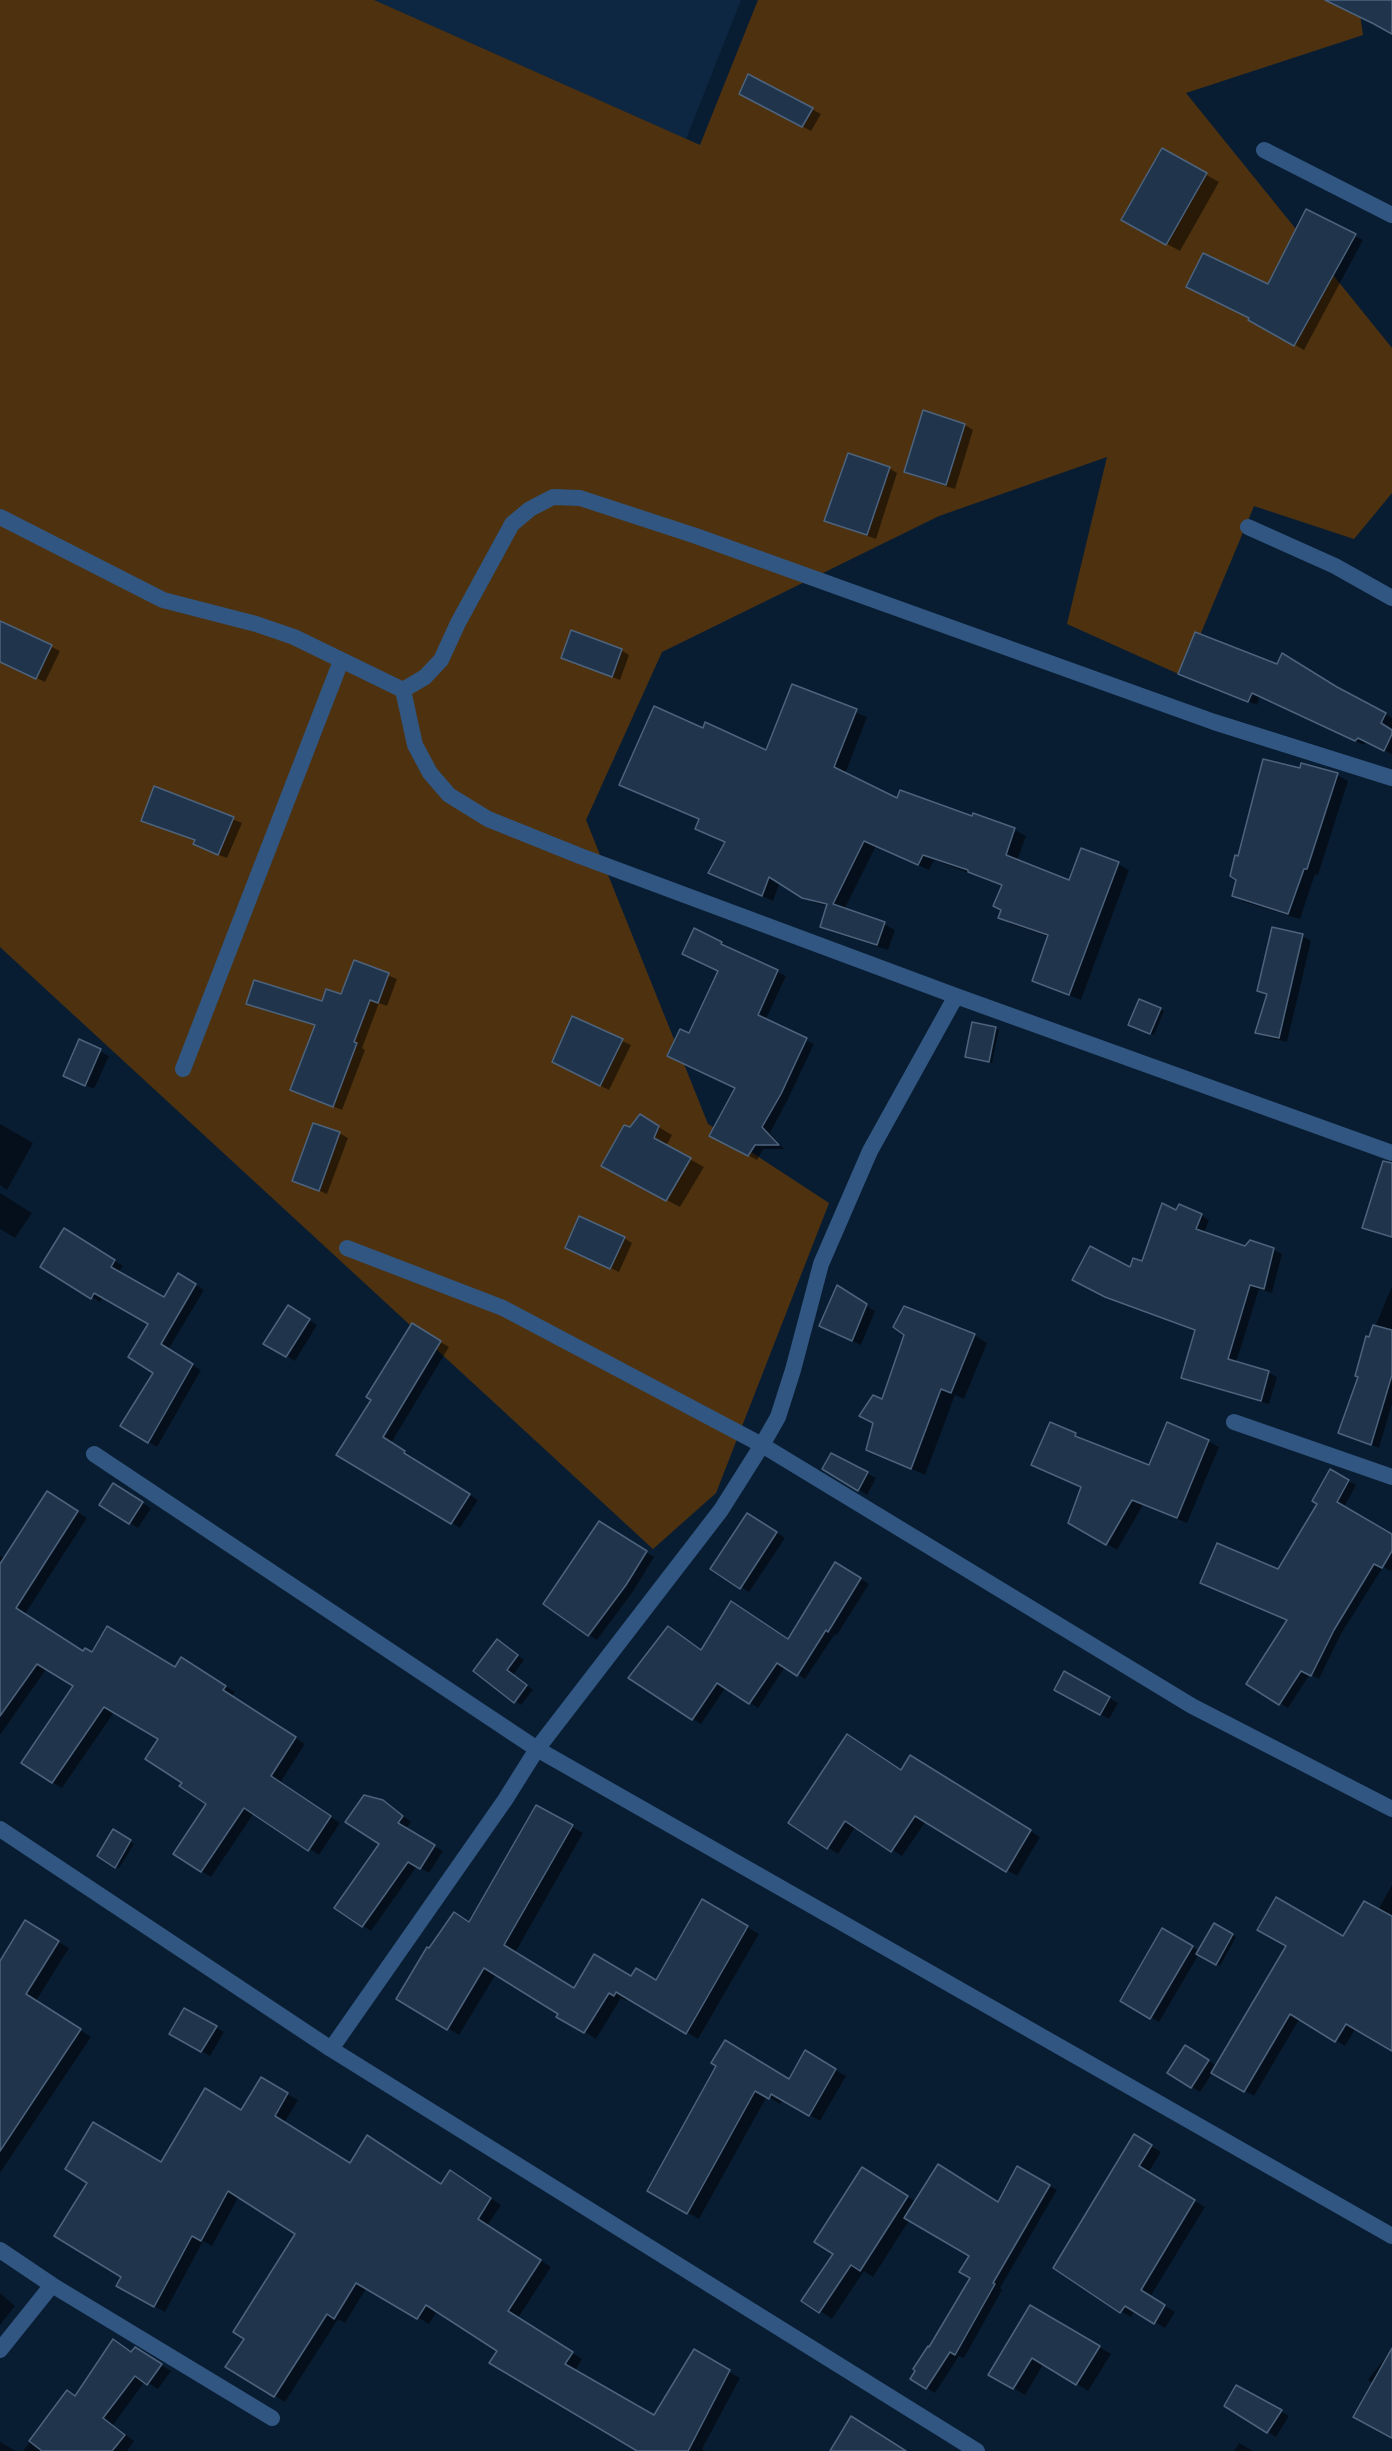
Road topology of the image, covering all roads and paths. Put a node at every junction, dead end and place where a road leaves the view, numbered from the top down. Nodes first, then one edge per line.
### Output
1 (1264, 150) dead end
2 (1392, 216) edge
3 (0, 517) edge
4 (1248, 527) dead end
5 (1392, 598) edge
6 (341, 661) junction
7 (403, 690) junction
8 (1392, 778) edge
9 (956, 996) junction
10 (183, 1069) dead end
11 (1392, 1153) edge
12 (347, 1248) dead end
13 (1234, 1422) dead end
14 (762, 1445) junction
15 (94, 1454) dead end
16 (1392, 1477) edge
17 (537, 1749) junction
18 (1392, 1809) edge
19 (0, 1829) edge
20 (331, 2049) junction
21 (1392, 2236) edge
22 (0, 2250) edge
23 (52, 2285) junction
24 (0, 2350) edge
25 (272, 2418) dead end
26 (977, 2451) edge

1 - 2 street
3 - 6 street
4 - 5 street
6 - 7 street
6 - 10 street
7 - 8 street
7 - 9 street
9 - 11 street
9 - 14 street
12 - 14 street
13 - 16 street
14 - 17 street
14 - 18 street
15 - 17 street
17 - 20 street
17 - 21 street
19 - 20 street
20 - 26 street
22 - 23 street
23 - 24 street
23 - 25 street

